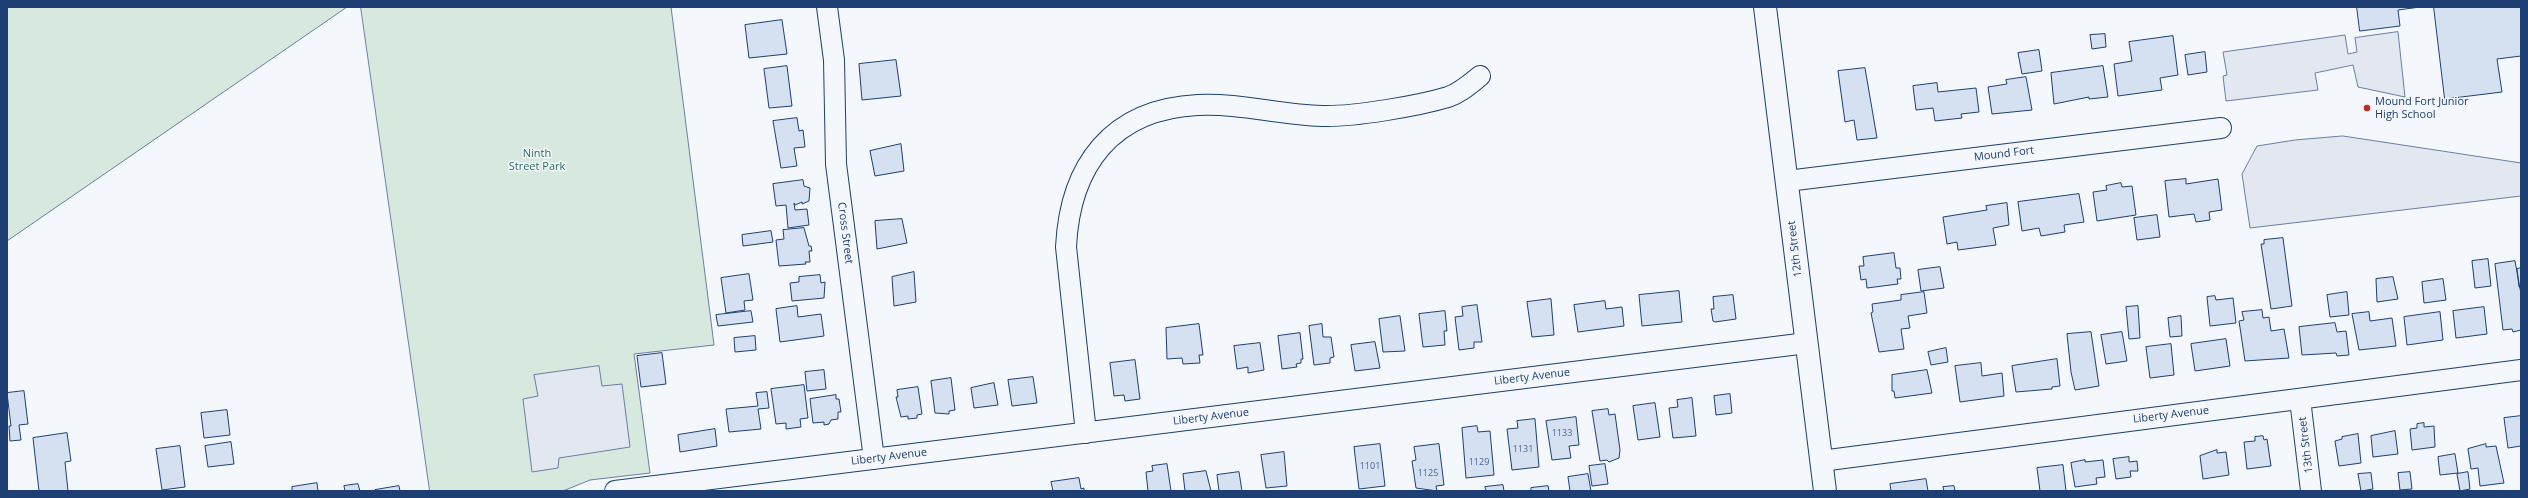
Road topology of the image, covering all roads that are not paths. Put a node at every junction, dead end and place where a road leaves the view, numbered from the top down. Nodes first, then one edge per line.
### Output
1 (827, 7) edge
2 (1765, 7) edge
3 (1480, 76) dead end
4 (2221, 128) dead end
5 (1787, 181) junction
6 (1807, 343) junction
7 (2521, 370) edge
8 (2300, 399) junction
9 (1086, 433) junction
10 (874, 459) junction
11 (1821, 461) junction
12 (615, 491) edge
13 (1825, 491) edge
14 (2311, 491) edge

1 - 10 street, Cross Street
2 - 5 main road, 12th Street
3 - 9 street
4 - 5 street, Mound Fort
5 - 6 main road, 12th Street
6 - 9 street, Liberty Avenue
6 - 11 main road, 12th Street
7 - 8 street, Liberty Avenue
8 - 11 street, Liberty Avenue
8 - 14 street, 13th Street
9 - 10 street, Liberty Avenue
10 - 12 street, Liberty Avenue
11 - 13 main road, 12th Street

